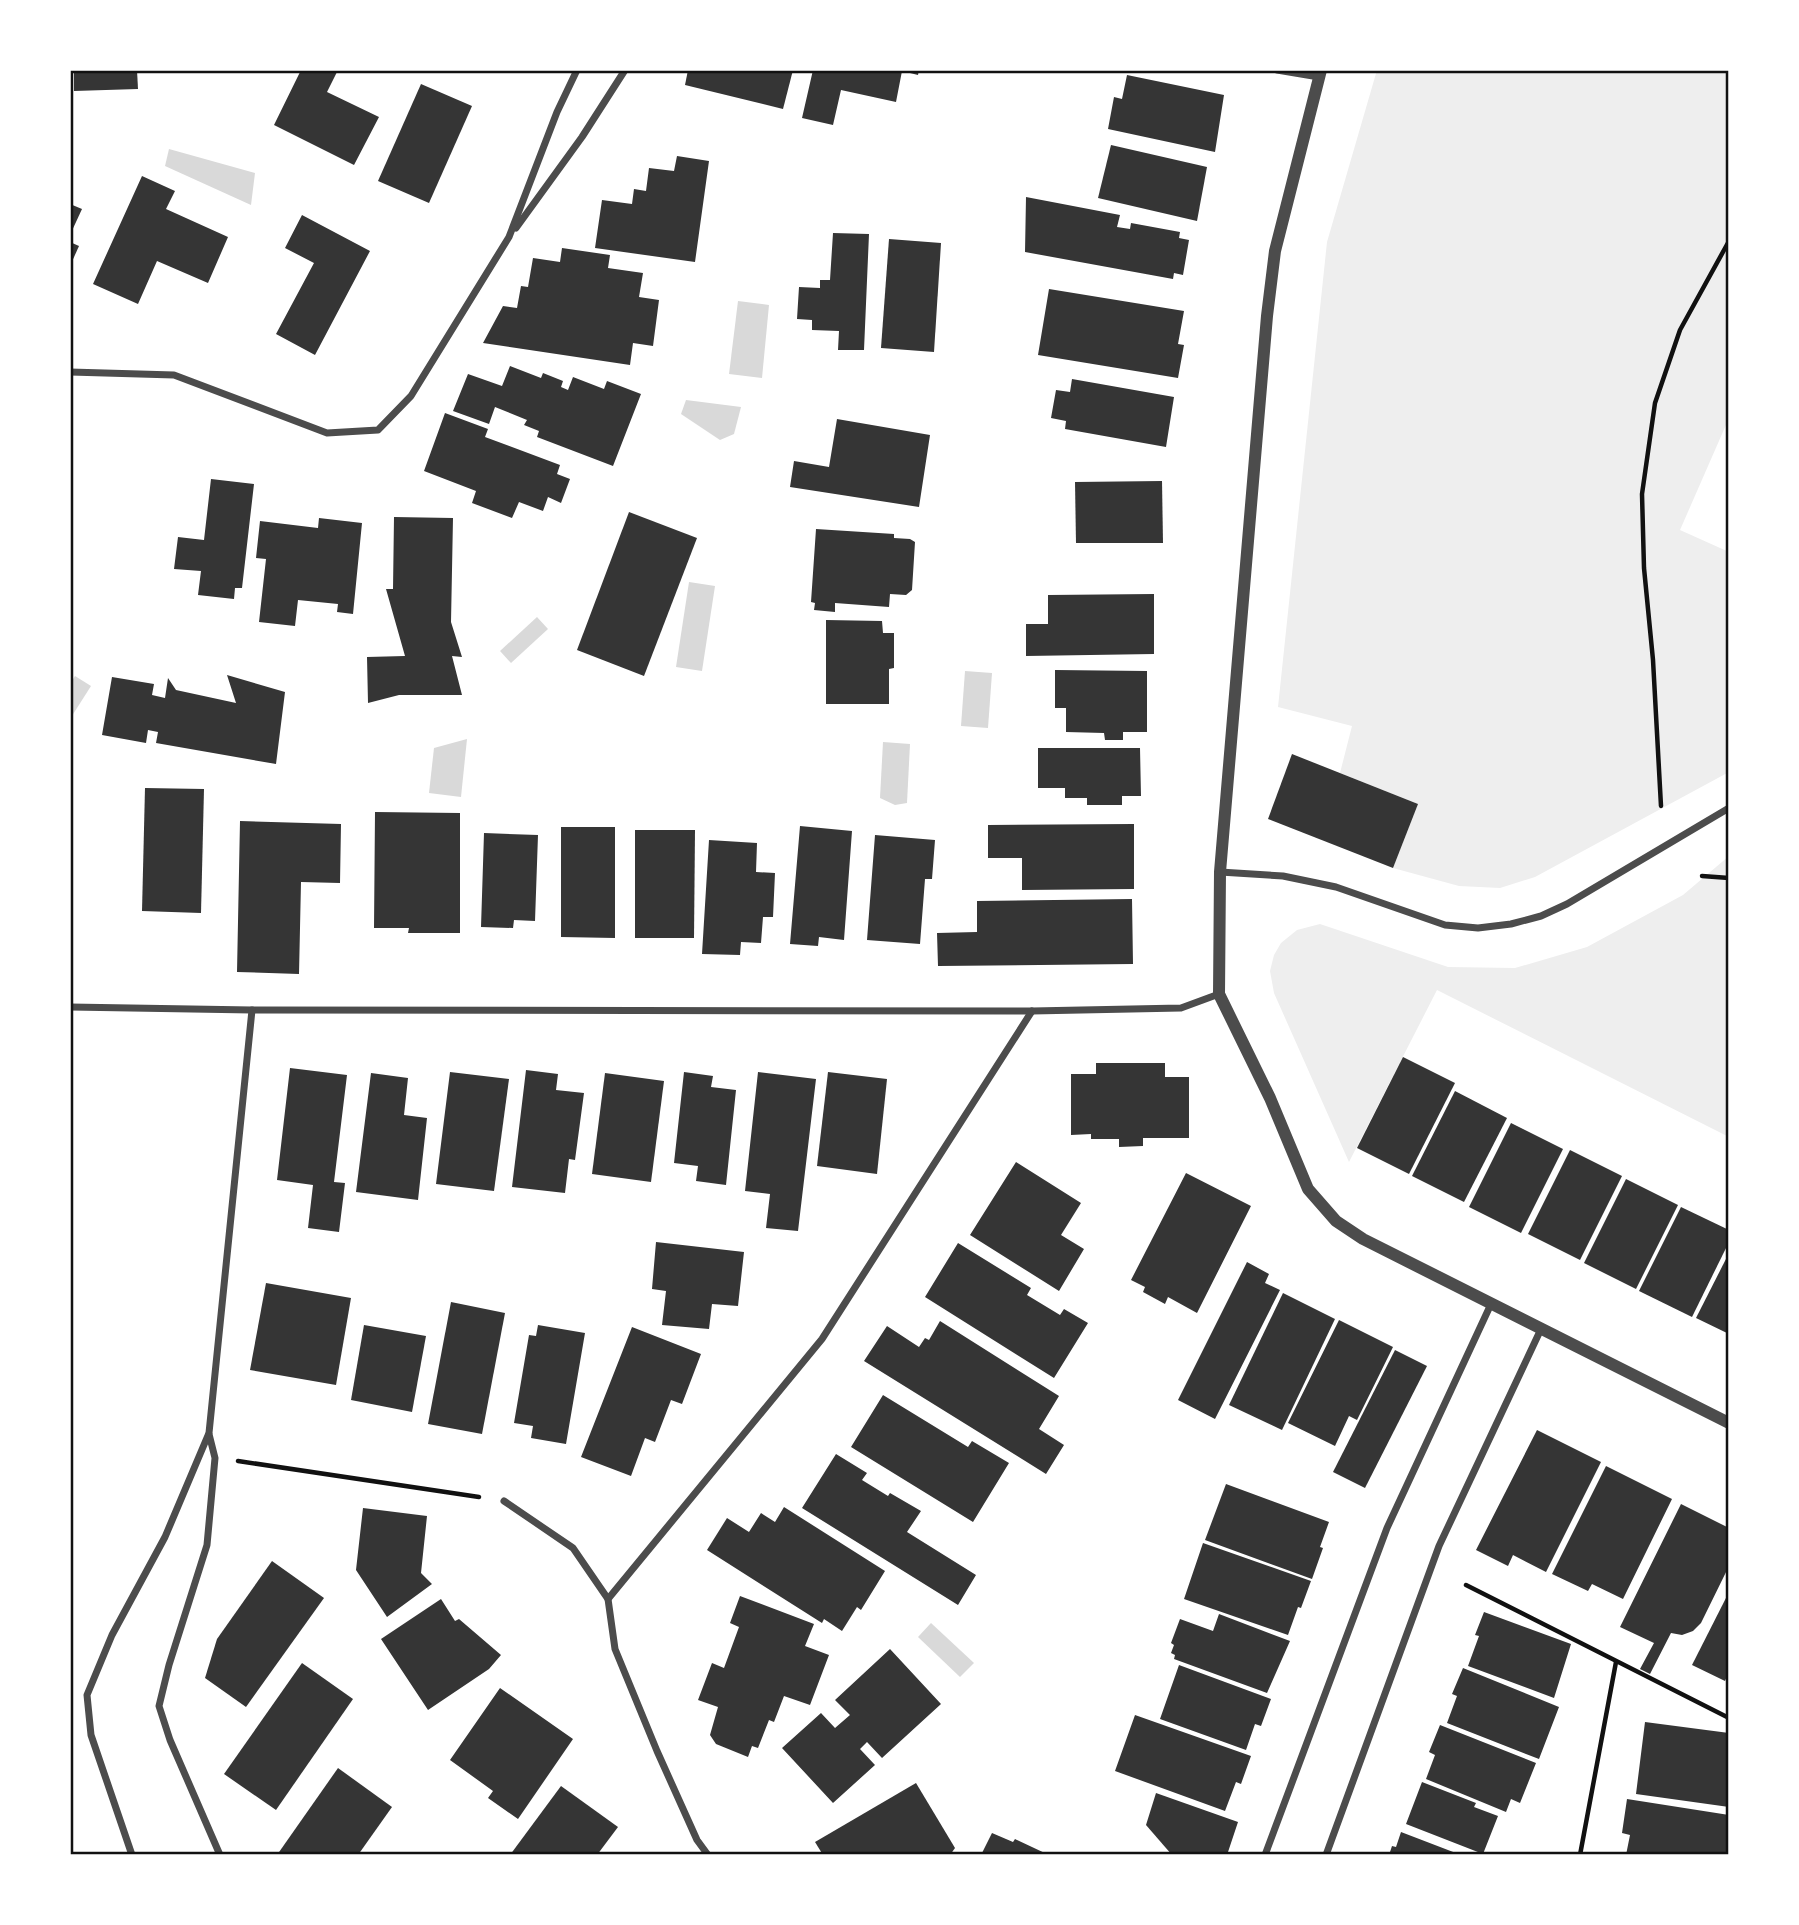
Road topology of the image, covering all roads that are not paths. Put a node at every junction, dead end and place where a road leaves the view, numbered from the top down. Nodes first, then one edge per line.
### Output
1 (578, 70) edge
2 (625, 70) edge
3 (1277, 70) edge
4 (1320, 74) edge
5 (509, 237) junction
6 (70, 372) edge
7 (1729, 808) edge
8 (1220, 872) junction
9 (1219, 994) junction
10 (70, 1007) edge
11 (252, 1010) junction
12 (1032, 1011) junction
13 (1491, 1304) junction
14 (1541, 1329) junction
15 (1729, 1423) edge
16 (209, 1433) junction
17 (504, 1501) road end
18 (608, 1599) junction
19 (132, 1855) edge
20 (220, 1855) edge
21 (708, 1855) edge
22 (1265, 1855) edge
23 (1326, 1855) edge

1 - 5 street
2 - 5 street
3 - 4 street
4 - 8 street
5 - 6 street
7 - 8 street
8 - 9 street
9 - 12 street
9 - 13 street
10 - 11 street
11 - 12 street
11 - 16 street
12 - 18 street
13 - 14 street
13 - 22 street
14 - 15 street
14 - 23 street
16 - 19 street
16 - 20 street
17 - 18 street
18 - 21 street

